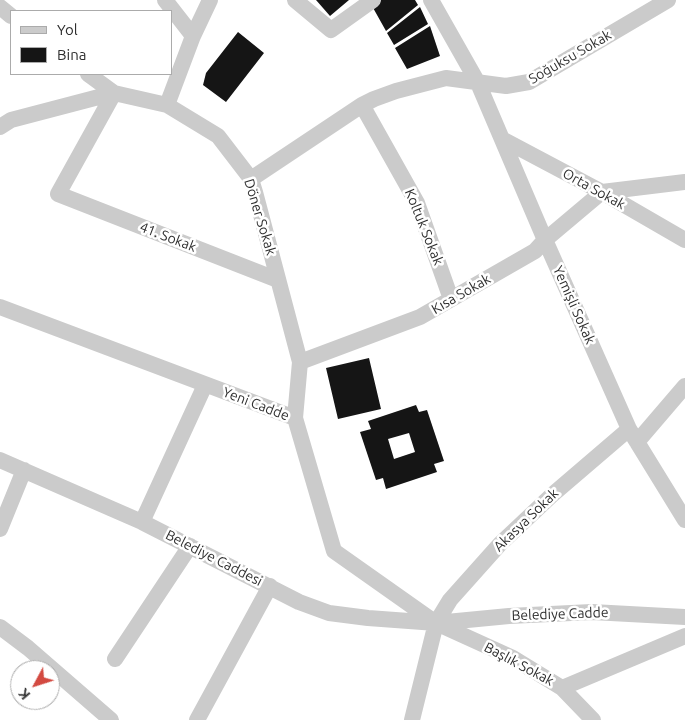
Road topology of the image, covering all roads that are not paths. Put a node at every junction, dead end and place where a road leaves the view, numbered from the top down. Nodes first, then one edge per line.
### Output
1 (165, 0) edge
2 (210, 0) edge
3 (295, 0) edge
4 (373, 0) edge
5 (431, 0) edge
6 (668, 0) edge
7 (0, 7) edge
8 (10, 15) edge
9 (193, 36) junction
10 (89, 75) edge
11 (478, 83) junction
12 (114, 93) junction
13 (167, 105) junction
14 (362, 105) junction
15 (0, 127) edge
16 (502, 140) junction
17 (251, 179) junction
18 (685, 182) edge
19 (602, 192) junction
20 (544, 240) junction
21 (685, 240) edge
22 (278, 280) junction
23 (451, 299) junction
24 (0, 307) edge
25 (300, 362) junction
26 (204, 385) junction
27 (685, 386) edge
28 (295, 418) junction
29 (633, 435) junction
30 (0, 460) edge
31 (24, 470) junction
32 (685, 520) edge
33 (142, 522) junction
34 (0, 529) edge
35 (190, 546) junction
36 (270, 586) junction
37 (685, 617) edge
38 (436, 623) junction
39 (0, 627) edge
40 (685, 636) edge
41 (115, 659) dead end
42 (562, 688) junction
43 (111, 720) edge
44 (198, 720) edge
45 (412, 720) edge
46 (593, 720) edge

1 - 9 street
2 - 9 street
3 - 4 street
5 - 11 street, Yemişli Sokak
6 - 11 street, Soğuksu Sokak
7 - 8 street
9 - 13 street
10 - 12 street
11 - 14 street, Soğuksu Sokak
11 - 16 street, Yemişli Sokak
12 - 13 street, Döner Sokak
12 - 15 street, Döner Sokak
12 - 22 street, 41. Sokak
13 - 17 street, Döner Sokak
14 - 17 street, Soğuksu Sokak
14 - 23 street, Koltuk Sokak
16 - 19 street, Orta Sokak
16 - 20 street, Yemişli Sokak
17 - 22 street, Döner Sokak
18 - 19 street
19 - 20 street, Kısa Sokak
19 - 21 street, Orta Sokak
20 - 23 street, Kısa Sokak
20 - 29 street, Yemişli Sokak
22 - 25 street, Döner Sokak
23 - 25 street, Kısa Sokak
24 - 26 street, Yeni Cadde
25 - 28 street, Döner Sokak
26 - 28 street, Yeni Cadde
26 - 33 street
27 - 29 street, Akasya Sokak
28 - 38 street, Yeni Cadde
29 - 32 street, Yemişli Sokak
29 - 38 street, Akasya Sokak
30 - 31 street, Belediye Caddesi
31 - 33 street, Belediye Caddesi
31 - 34 street
33 - 35 street, Belediye Caddesi
35 - 36 street, Belediye Caddesi
35 - 41 street
36 - 38 street, Belediye Caddesi
36 - 44 street
37 - 38 street, Belediye Cadde
38 - 42 street, Başlık Sokak
38 - 45 street, Akasya Sokak
39 - 43 street
40 - 42 street
42 - 46 street, Başlık Sokak

